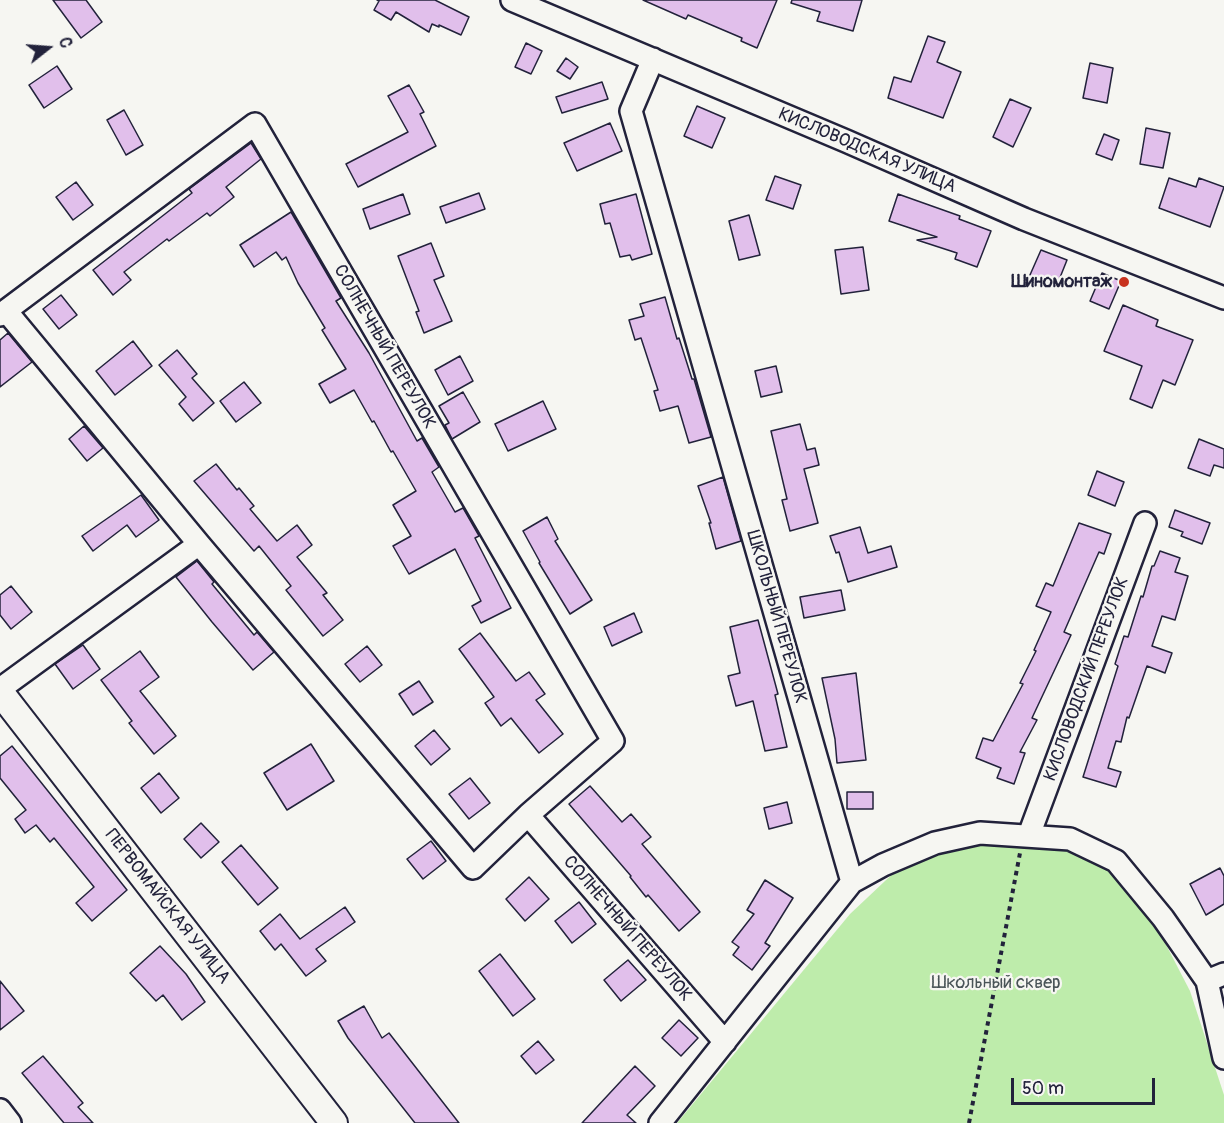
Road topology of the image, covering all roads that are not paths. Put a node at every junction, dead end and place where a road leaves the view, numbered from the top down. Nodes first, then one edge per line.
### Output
1 (512, 0) edge
2 (653, 58) junction
3 (1224, 298) edge
4 (3, 314) edge
5 (1145, 523) dead end
6 (199, 544) junction
7 (0, 690) edge
8 (528, 815) junction
9 (1025, 834) junction
10 (852, 882) junction
11 (1216, 977) edge
12 (725, 1042) junction
13 (1224, 1058) edge
14 (0, 1110) edge
15 (10, 1123) edge
16 (334, 1123) edge
17 (660, 1123) edge

1 - 2 street, КИСЛОВОДСКАЯ УЛИЦА
2 - 3 street, КИСЛОВОДСКАЯ УЛИЦА
2 - 10 street, ШКОЛЬНЫЙ ПЕРЕУЛОК
4 - 6 street, СОЛНЕЧНЫЙ ПЕРЕУЛОК
4 - 8 street, СОЛНЕЧНЫЙ ПЕРЕУЛОК
5 - 9 street, КИСЛОВОДСКИЙ ПЕРЕУЛОК
6 - 7 street
6 - 8 street, СОЛНЕЧНЫЙ ПЕРЕУЛОК
7 - 16 main road, ПЕРВОМАЙСКАЯ УЛИЦА
8 - 12 street, СОЛНЕЧНЫЙ ПЕРЕУЛОК
9 - 10 street
9 - 11 street
10 - 12 street
11 - 13 street
12 - 17 street
14 - 15 street

